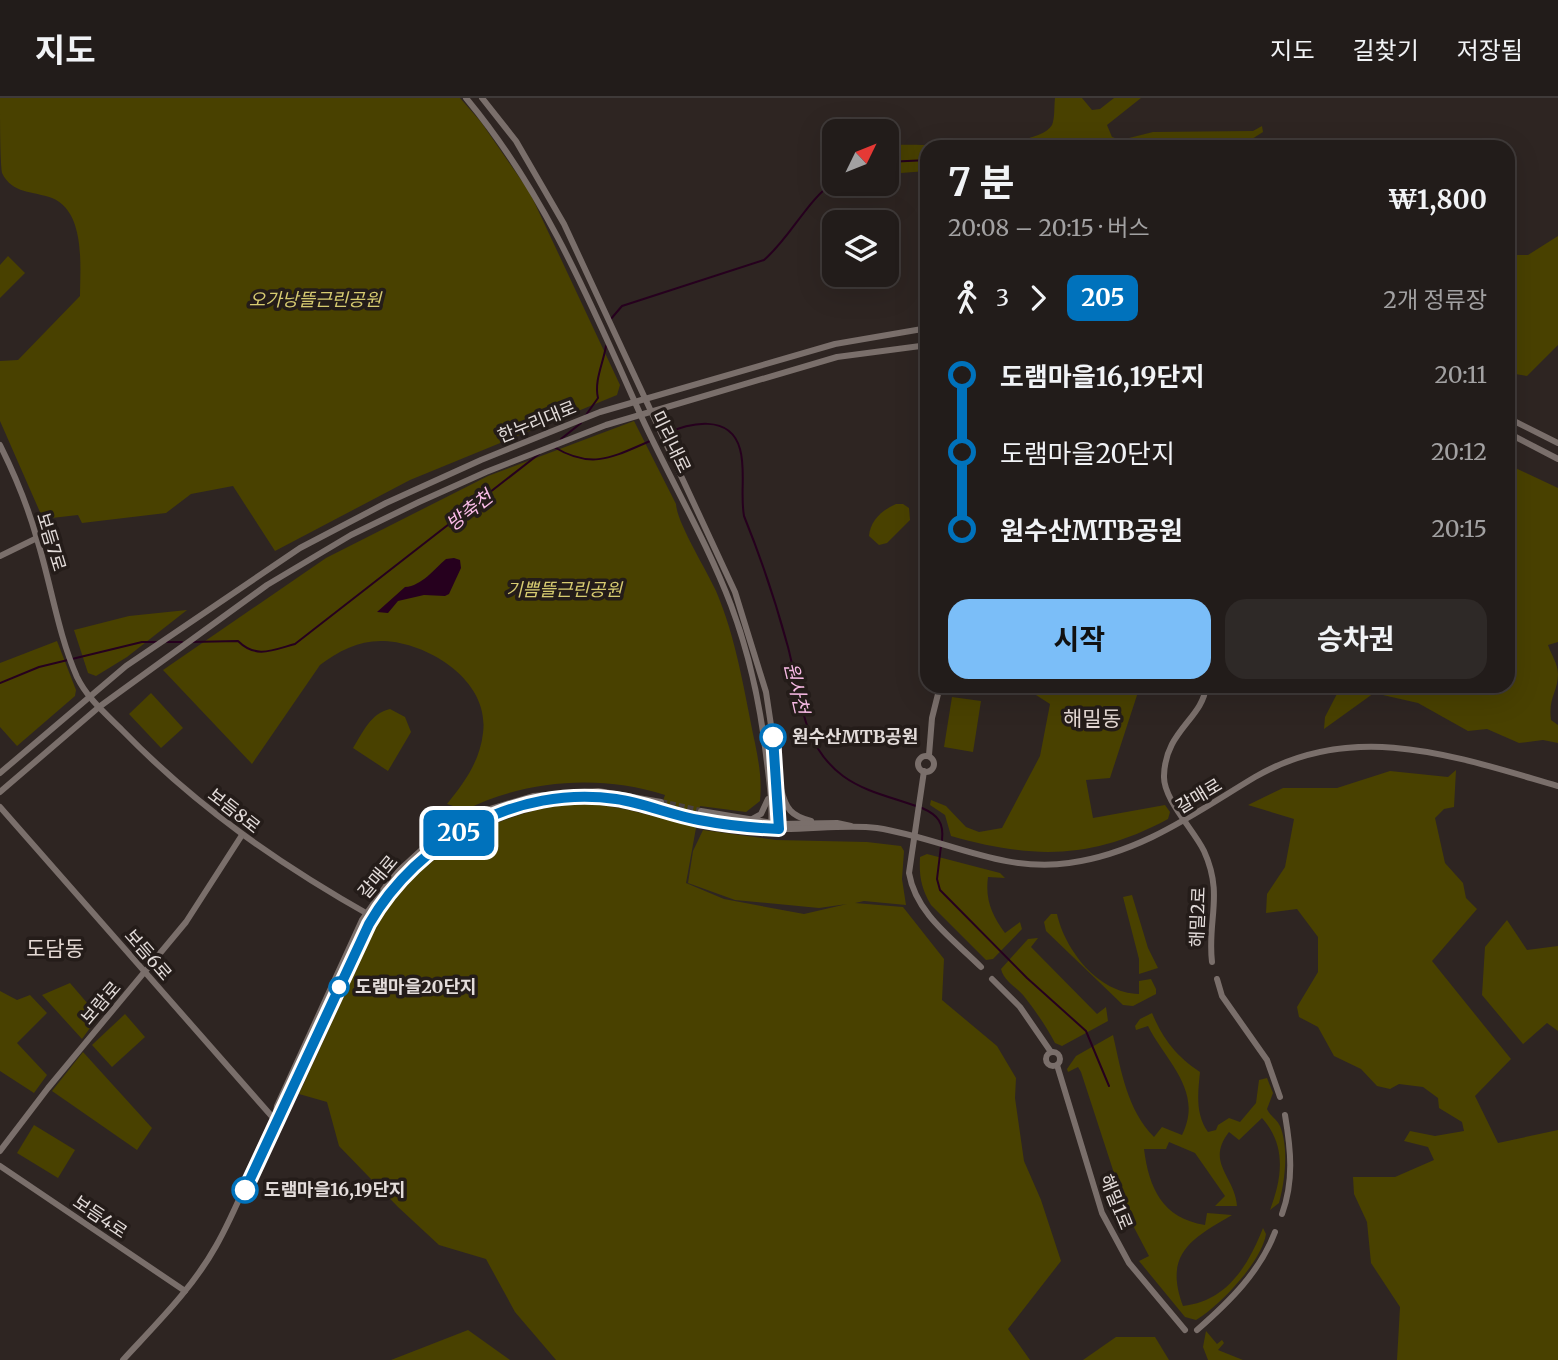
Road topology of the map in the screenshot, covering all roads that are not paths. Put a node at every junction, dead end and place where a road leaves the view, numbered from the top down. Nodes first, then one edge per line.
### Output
1 (466, 98) edge
2 (482, 98) edge
3 (920, 329) edge
4 (920, 346) edge
5 (645, 399) junction
6 (636, 402) junction
7 (651, 413) junction
8 (642, 416) junction
9 (1515, 422) edge
10 (1515, 437) edge
11 (1558, 443) edge
12 (0, 445) edge
13 (1558, 459) edge
14 (37, 538) junction
15 (0, 556) edge
16 (938, 693) edge
17 (1204, 693) edge
18 (89, 696) junction
19 (98, 706) junction
20 (929, 755) junction
21 (924, 772) junction
22 (0, 773) edge
23 (778, 774) junction
24 (769, 781) junction
25 (1558, 786) edge
26 (0, 792) edge
27 (662, 806) tunnel mouth
28 (0, 807) edge
29 (701, 811) tunnel mouth
30 (736, 819) junction
31 (698, 820) tunnel mouth
32 (1186, 821) junction
33 (820, 823) junction
34 (775, 826) junction
35 (851, 826) junction
36 (243, 835) junction
37 (914, 837) junction
38 (370, 915) junction
39 (1212, 962) dead end
40 (981, 967) dead end
41 (145, 974) junction
42 (992, 979) dead end
43 (1217, 979) dead end
44 (1280, 1097) dead end
45 (1285, 1115) dead end
46 (275, 1120) junction
47 (0, 1151) edge
48 (0, 1166) edge
49 (1282, 1214) dead end
50 (1275, 1232) dead end
51 (185, 1291) junction
52 (1185, 1330) dead end
53 (1197, 1330) dead end
54 (123, 1360) edge

1 - 6 street, 미리내로
2 - 5 street, 미리내로
3 - 5 street, 한누리대로
4 - 7 street, 한누리대로
5 - 6 street, 한누리대로
5 - 7 street, 미리내로
6 - 8 street, 미리내로
6 - 18 street, 한누리대로
7 - 8 street, 한누리대로
7 - 23 street, 미리내로
8 - 19 street, 한누리대로
8 - 24 street, 미리내로
9 - 11 street
10 - 13 street
12 - 14 street, 보듬7로
14 - 15 street
14 - 18 street, 보듬7로
16 - 20 street
17 - 32 street, 해밀2로
18 - 19 street
18 - 22 street
19 - 26 street
19 - 36 street, 보듬8로
20 - 21 street
20 - 21 street
21 - 37 street
23 - 33 street
23 - 34 street, 미리내로
24 - 30 street
24 - 34 street, 미리내로
25 - 32 street, 갈매로
27 - 38 street, 갈매로
28 - 41 street, 보듬6로
29 - 30 street, 갈매로
30 - 34 street, 갈매로
31 - 34 street, 갈매로
32 - 37 street, 갈매로
32 - 39 street, 해밀2로
33 - 34 street, 갈매로
33 - 35 street, 갈매로
34 - 35 street, 갈매로
35 - 37 street, 갈매로
36 - 38 street, 보듬8로
36 - 41 street, 보람로
37 - 40 street
38 - 46 street, 갈매로
41 - 46 street, 보듬6로
41 - 47 street, 보람로
42 - 52 street, 해밀1로
43 - 44 street
45 - 49 street
46 - 51 street, 갈매로
48 - 51 street, 보듬4로
50 - 53 street
51 - 54 street, 갈매로

